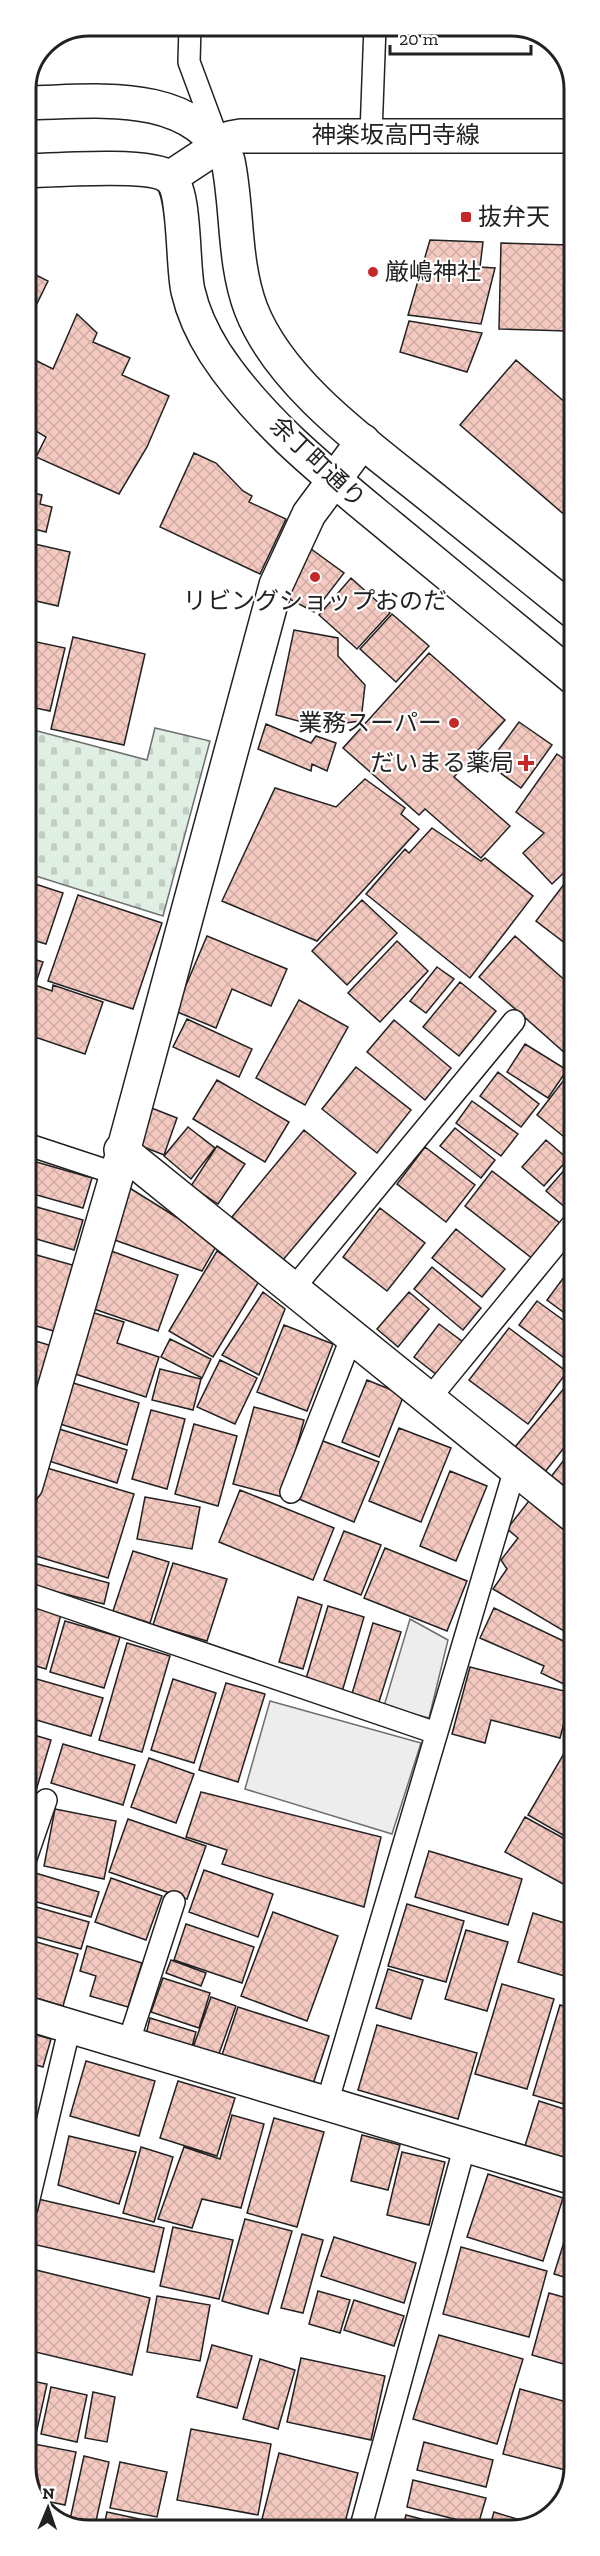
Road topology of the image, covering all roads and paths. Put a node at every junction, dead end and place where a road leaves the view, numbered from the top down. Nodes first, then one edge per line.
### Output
1 (190, 36) edge
2 (375, 36) edge
3 (36, 103) edge
4 (370, 134) junction
5 (564, 136) edge
6 (220, 144) junction
7 (36, 171) edge
8 (171, 177) junction
9 (363, 441) junction
10 (333, 480) junction
11 (564, 604) edge
12 (564, 670) edge
13 (514, 1021) dead end
14 (36, 1146) edge
15 (119, 1162) junction
16 (564, 1235) edge
17 (293, 1289) junction
18 (352, 1336) junction
19 (429, 1399) junction
20 (36, 1443) edge
21 (515, 1468) junction
22 (291, 1492) dead end
23 (564, 1507) edge
24 (36, 1596) edge
25 (436, 1733) junction
26 (46, 1800) dead end
27 (36, 1829) edge
28 (174, 1902) dead end
29 (36, 2016) edge
30 (70, 2026) junction
31 (128, 2044) junction
32 (327, 2103) junction
33 (465, 2145) junction
34 (36, 2169) edge
35 (564, 2174) edge
36 (363, 2520) edge

1 - 6 lane
2 - 4 lane
3 - 6 street
4 - 5 street, 神楽坂高円寺線
4 - 6 street, 神楽坂高円寺線
6 - 8 street, 神楽坂高円寺線
6 - 9 street, 余丁町通り
7 - 8 street
8 - 10 street, 余丁町通り
9 - 10 street
9 - 11 street, 余丁町通り
10 - 12 street, 余丁町通り
10 - 15 street
13 - 17 lane
14 - 15 lane
15 - 17 street
15 - 20 street
16 - 19 lane
17 - 18 street
18 - 19 street
18 - 22 lane
19 - 21 street
21 - 23 street
21 - 25 lane
24 - 25 lane
25 - 32 lane
26 - 27 lane
28 - 31 lane
29 - 30 street
30 - 31 street
30 - 34 lane
31 - 32 street
32 - 33 street
33 - 35 street
33 - 36 lane

